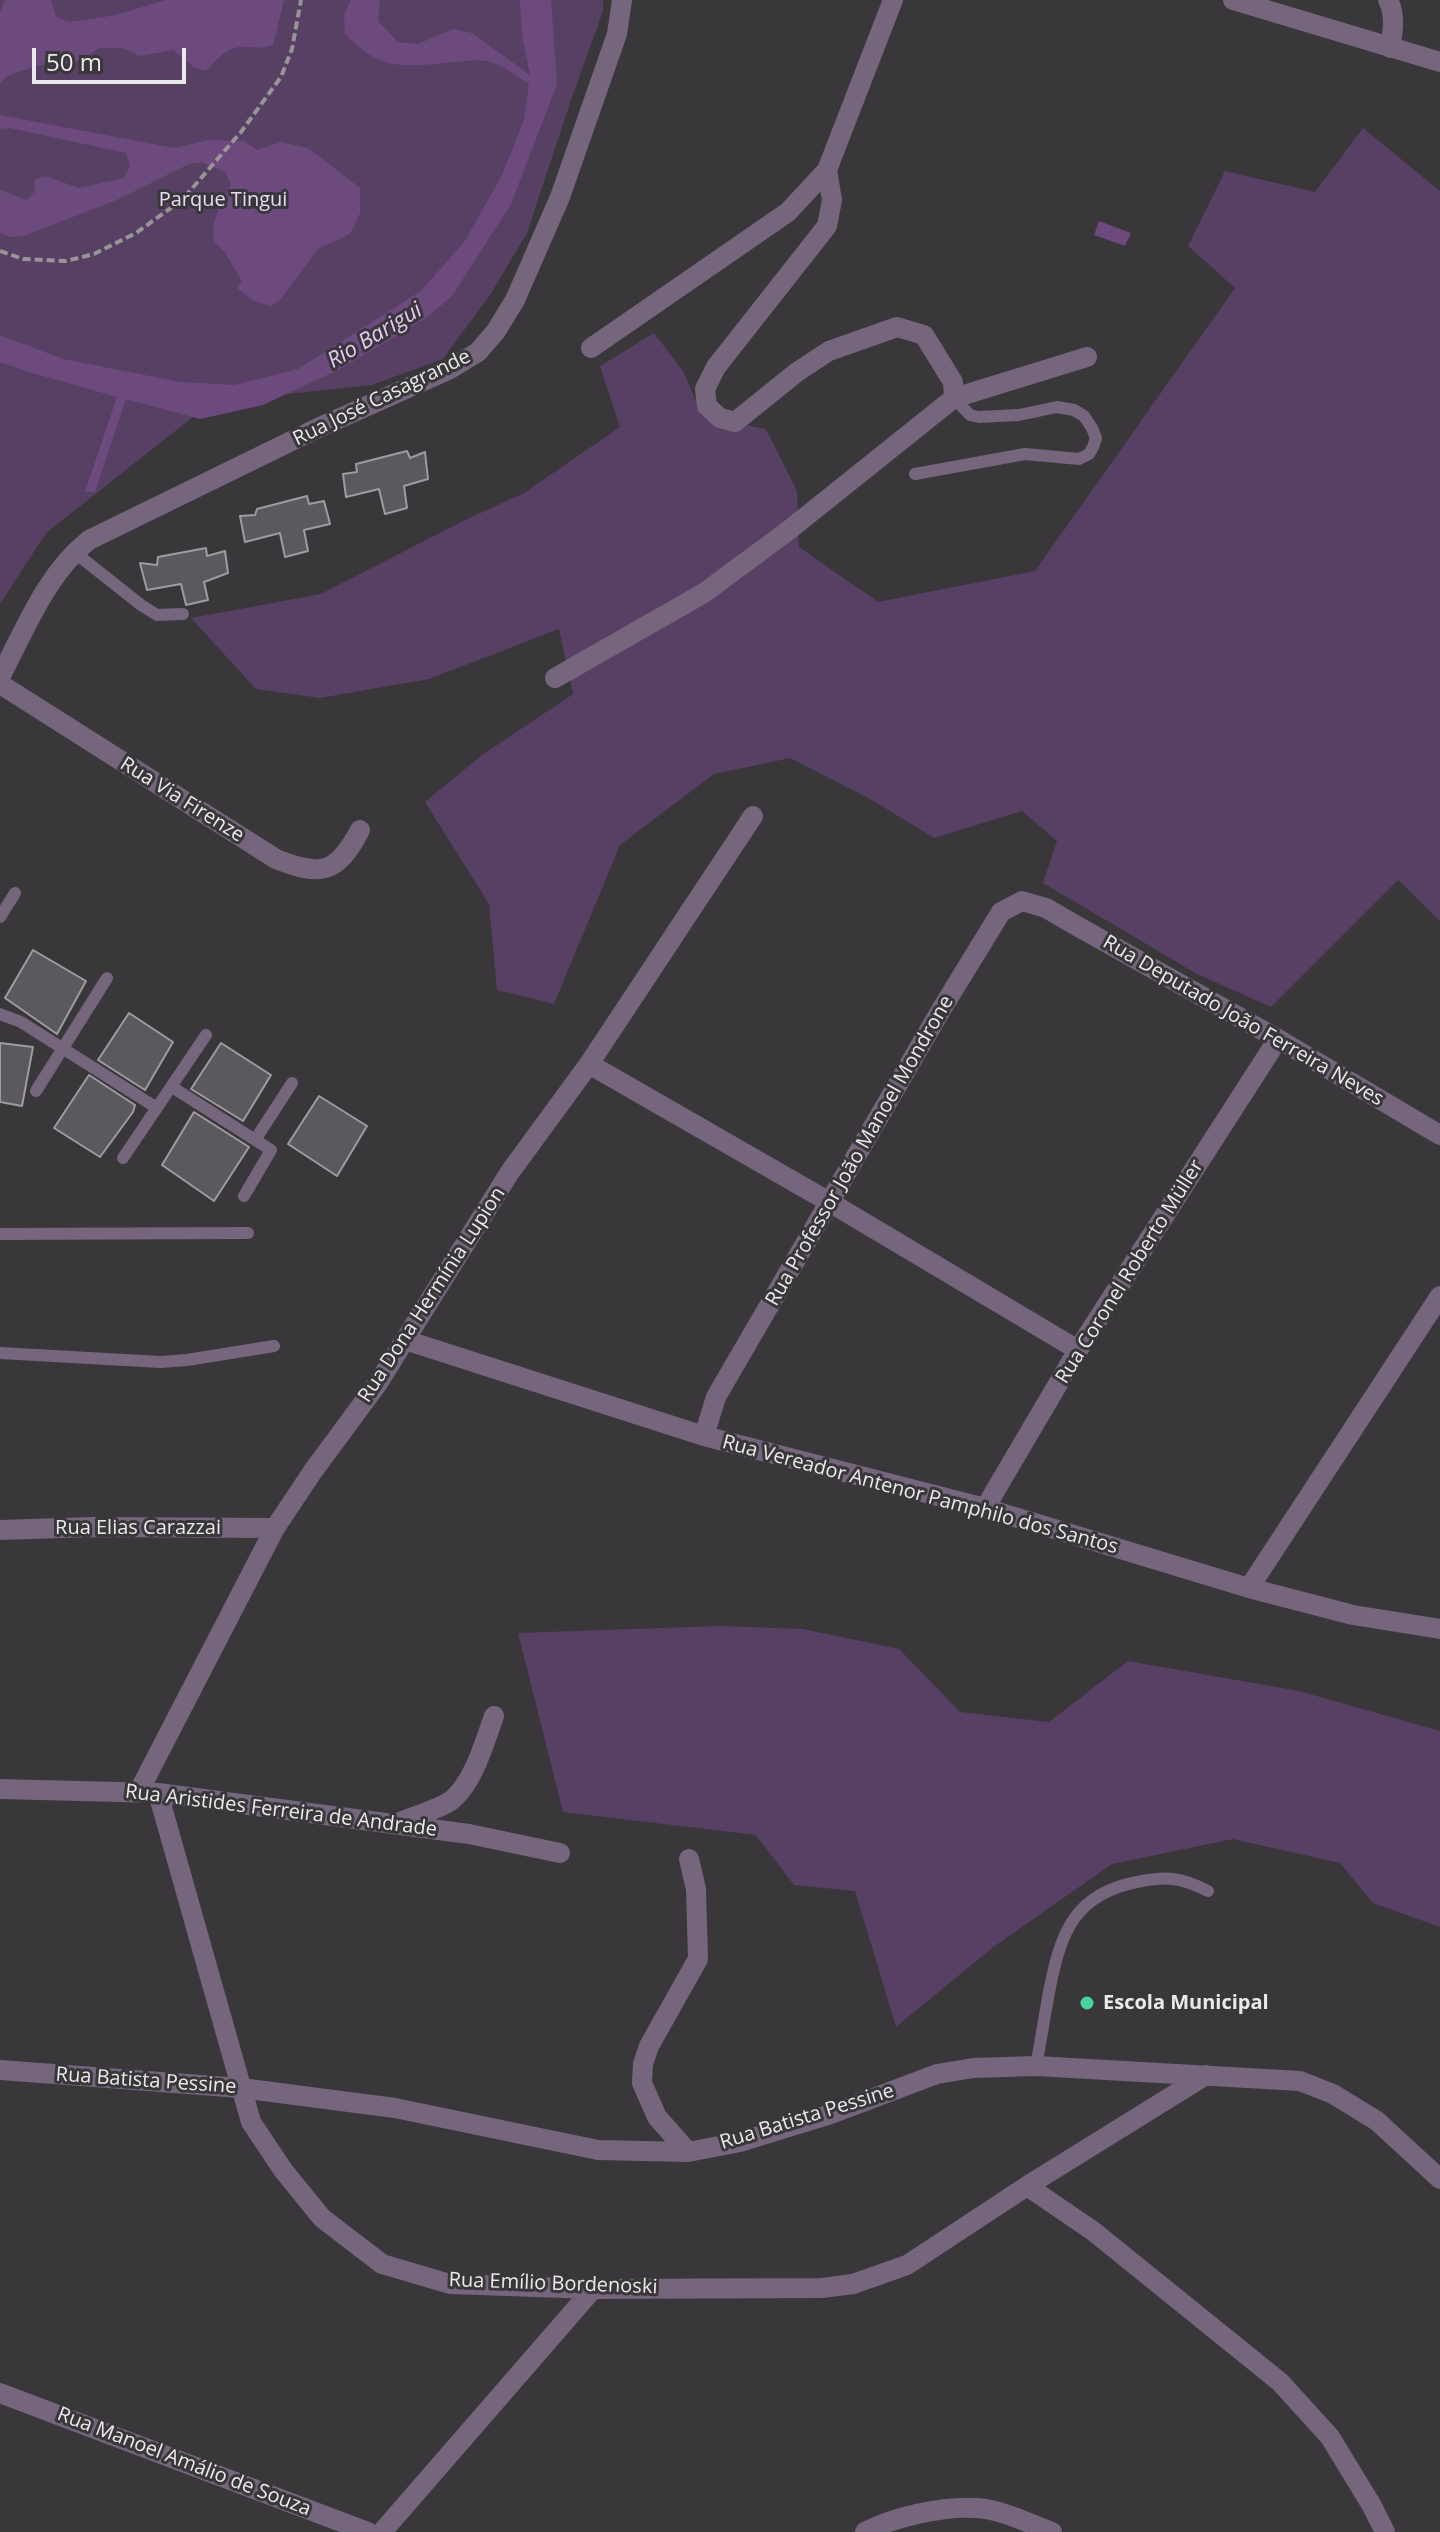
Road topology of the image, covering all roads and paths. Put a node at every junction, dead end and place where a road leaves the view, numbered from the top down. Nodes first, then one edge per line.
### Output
1 (301, 0) edge
2 (622, 0) edge
3 (893, 0) edge
4 (1233, 0) edge
5 (1388, 0) edge
6 (1390, 48) junction
7 (1440, 62) edge
8 (827, 170) junction
9 (0, 251) edge
10 (591, 348) dead end
11 (1087, 357) dead end
12 (954, 398) junction
13 (915, 474) dead end
14 (74, 552) junction
15 (183, 614) dead end
16 (0, 677) edge
17 (555, 678) dead end
18 (0, 684) edge
19 (753, 816) dead end
20 (360, 830) dead end
21 (15, 893) dead end
22 (1046, 908) joint
23 (0, 917) edge
24 (107, 978) dead end
25 (0, 1014) edge
26 (206, 1035) dead end
27 (1278, 1039) junction
28 (63, 1048) junction
29 (589, 1064) junction
30 (292, 1083) dead end
31 (172, 1087) junction
32 (36, 1091) dead end
33 (157, 1108) junction
34 (1440, 1135) edge
35 (255, 1140) junction
36 (123, 1158) dead end
37 (244, 1196) dead end
38 (831, 1203) junction
39 (248, 1233) dead end
40 (0, 1234) edge
41 (1440, 1296) edge
42 (405, 1340) junction
43 (274, 1346) dead end
44 (1078, 1350) junction
45 (0, 1353) edge
46 (704, 1436) junction
47 (985, 1508) junction
48 (275, 1528) junction
49 (0, 1530) edge
50 (1249, 1588) junction
51 (1440, 1629) edge
52 (494, 1716) dead end
53 (0, 1789) edge
54 (148, 1792) junction
55 (395, 1824) junction
56 (560, 1853) dead end
57 (689, 1859) dead end
58 (1208, 1891) dead end
59 (1036, 2066) junction
60 (0, 2070) edge
61 (1206, 2075) junction
62 (241, 2088) junction
63 (688, 2152) junction
64 (1440, 2179) edge
65 (1027, 2186) junction
66 (593, 2289) junction
67 (0, 2393) edge
68 (368, 2532) edge
69 (382, 2532) edge
70 (865, 2532) edge
71 (1052, 2532) edge
72 (1385, 2532) edge

1 - 9 path
2 - 14 street, Rua José Casagrande
3 - 8 street
4 - 6 street
5 - 6 street
6 - 7 street
8 - 10 street
8 - 12 street
11 - 12 street
12 - 13 lane
12 - 17 street
14 - 15 lane
14 - 16 street, Rua José Casagrande
18 - 20 street, Rua Via Firenze
19 - 29 street, Rua Dona Hermínia Lupion
21 - 23 lane
22 - 27 street, Rua Deputado João Ferreira Neves
22 - 38 street, Rua Professor João Manoel Mondrone
24 - 28 lane
25 - 28 lane
26 - 31 lane
27 - 34 street, Rua Deputado João Ferreira Neves
27 - 44 street, Rua Coronel Roberto Müller
28 - 32 lane
28 - 33 lane
29 - 38 street
29 - 42 street, Rua Dona Hermínia Lupion
30 - 35 lane
31 - 33 lane
31 - 35 lane
33 - 36 lane
35 - 37 lane
38 - 44 street
38 - 46 street, Rua Professor João Manoel Mondrone
39 - 40 lane
41 - 50 street
42 - 46 street, Rua Vereador Antenor Pamphilo dos Santos
42 - 48 street, Rua Dona Hermínia Lupion
43 - 45 lane
44 - 47 street, Rua Coronel Roberto Müller
46 - 47 street, Rua Vereador Antenor Pamphilo dos Santos
47 - 50 street, Rua Vereador Antenor Pamphilo dos Santos
48 - 49 street, Rua Elias Carazzai
48 - 54 street, Rua Dona Hermínia Lupion
50 - 51 street, Rua Vereador Antenor Pamphilo dos Santos
52 - 55 street
53 - 54 street, Rua Aristides Ferreira de Andrade
54 - 55 street, Rua Aristides Ferreira de Andrade
54 - 62 street, Rua Emílio Bordenoski
55 - 56 street, Rua Aristides Ferreira de Andrade
57 - 63 street
58 - 59 lane
59 - 61 street, Rua Batista Pessine
59 - 63 street, Rua Batista Pessine
60 - 62 street, Rua Batista Pessine
61 - 64 street, Rua Batista Pessine
61 - 65 street, Rua Emílio Bordenoski
62 - 63 street, Rua Batista Pessine
62 - 66 street, Rua Emílio Bordenoski
65 - 66 street, Rua Emílio Bordenoski
65 - 72 street
66 - 69 street
67 - 68 street, Rua Manoel Amálio de Souza
70 - 71 street

